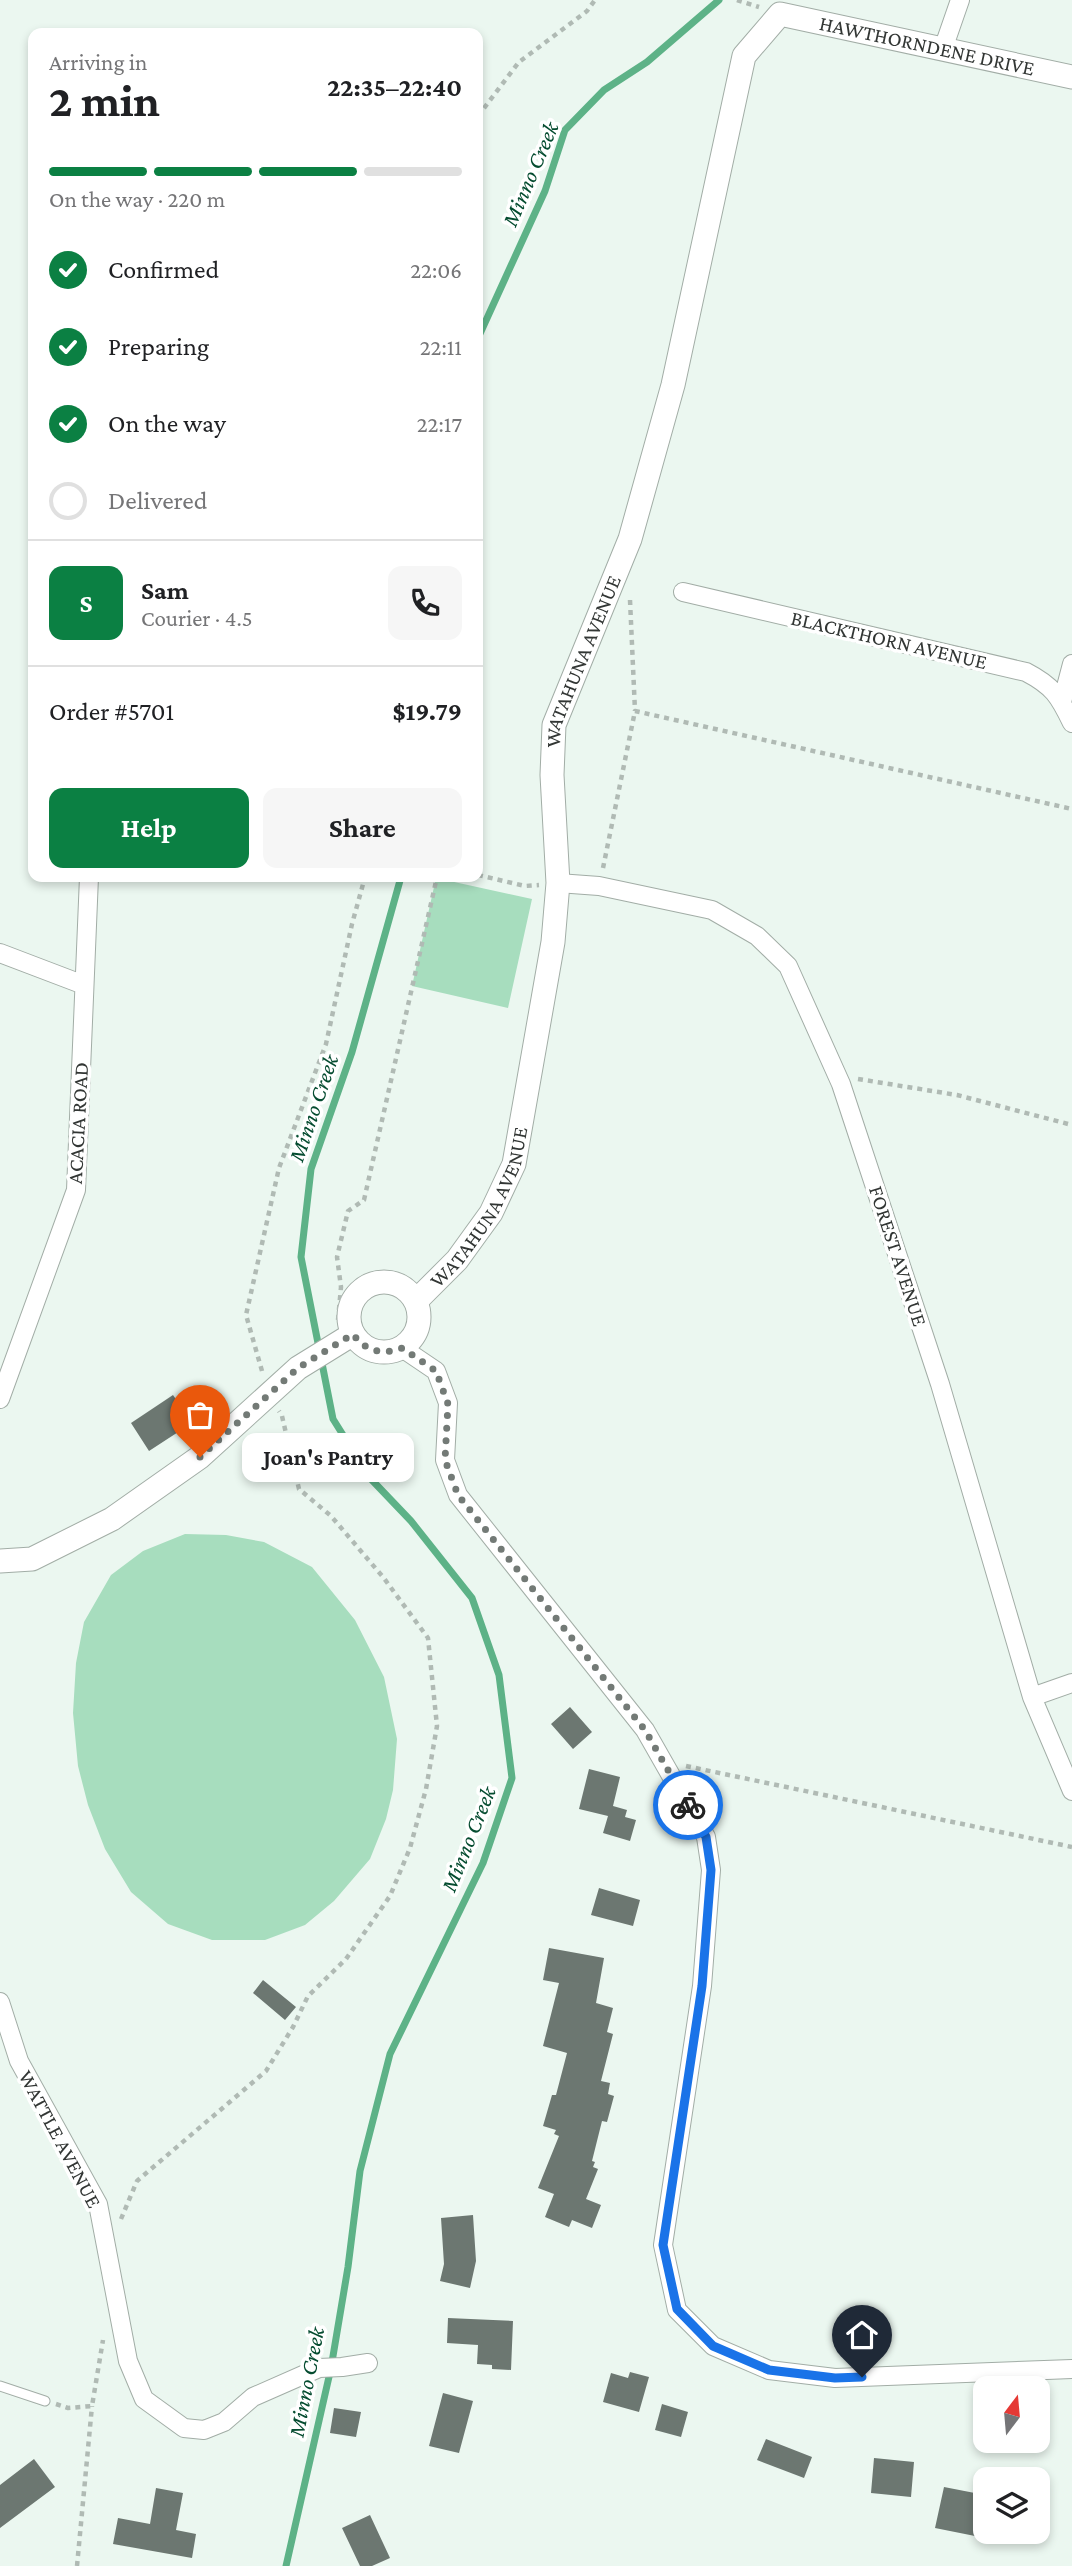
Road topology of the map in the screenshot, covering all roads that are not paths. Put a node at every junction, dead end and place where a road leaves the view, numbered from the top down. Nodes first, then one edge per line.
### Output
1 (960, 0) edge
2 (780, 14) joint
3 (943, 49) junction
4 (1072, 77) edge
5 (682, 592) dead end
6 (1072, 664) edge
7 (1062, 702) junction
8 (1072, 723) edge
9 (89, 882) edge
10 (558, 883) junction
11 (0, 953) edge
12 (84, 985) junction
13 (416, 1301) junction
14 (341, 1341) junction
15 (402, 1348) junction
16 (0, 1399) edge
17 (0, 1561) edge
18 (1072, 1683) edge
19 (1032, 1697) junction
20 (1072, 1791) edge
21 (0, 2002) edge
22 (368, 2363) dead end
23 (1072, 2370) edge
24 (0, 2386) edge
25 (45, 2401) road end

1 - 3 street
2 - 3 street, HAWTHORNDENE DRIVE
2 - 10 street, WATAHUNA AVENUE
3 - 4 street, HAWTHORNDENE DRIVE
5 - 7 street, BLACKTHORN AVENUE
6 - 7 street
7 - 8 street, BLACKTHORN AVENUE
9 - 12 street, ACACIA ROAD
10 - 13 street, WATAHUNA AVENUE
10 - 19 street, FOREST AVENUE
11 - 12 street
12 - 16 street, ACACIA ROAD
13 - 14 street
13 - 15 street
14 - 15 street
14 - 17 street
15 - 23 street
18 - 19 street
19 - 20 street, FOREST AVENUE
21 - 22 street, WATTLE AVENUE
24 - 25 lane

